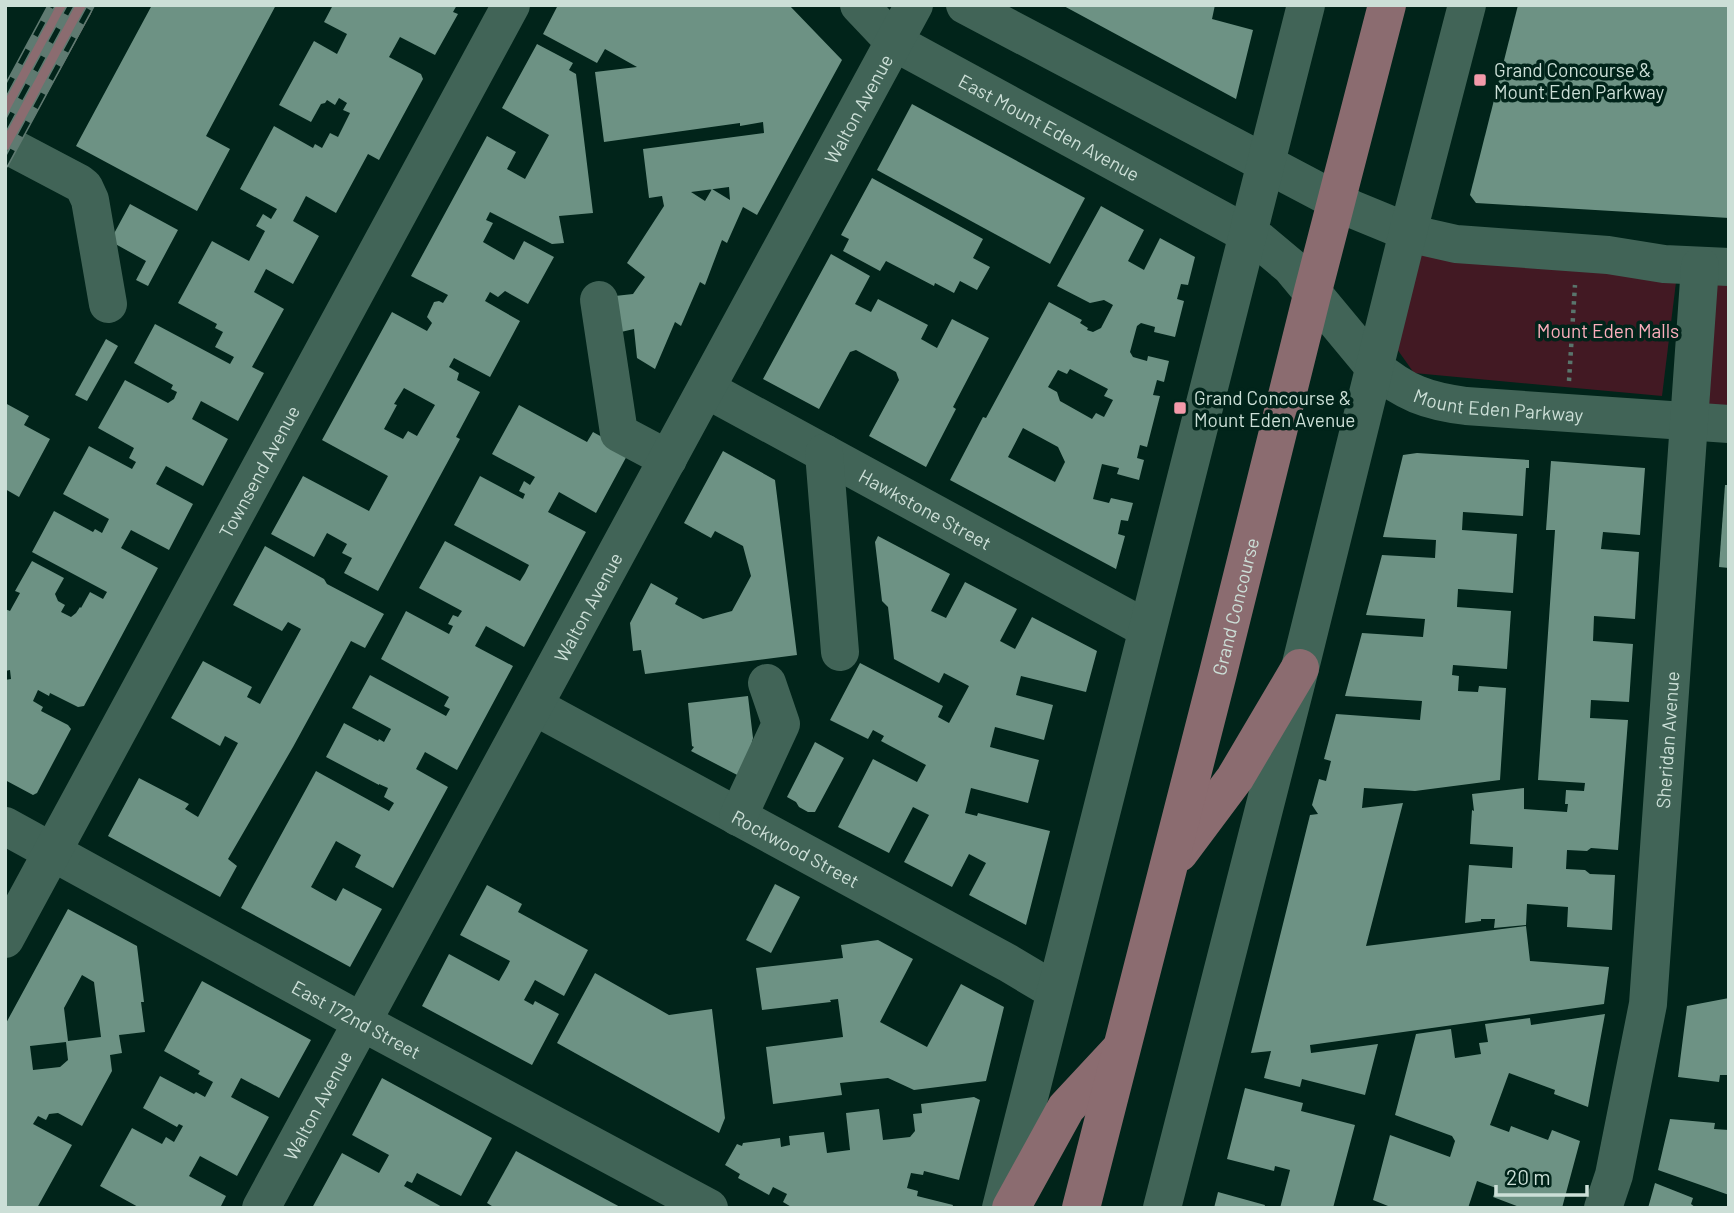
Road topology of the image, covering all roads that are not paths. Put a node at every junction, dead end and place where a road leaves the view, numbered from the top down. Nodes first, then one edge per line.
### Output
1 (74, 5) edge
2 (511, 5) edge
3 (859, 5) edge
4 (915, 5) edge
5 (965, 5) edge
6 (1306, 5) edge
7 (1387, 5) edge
8 (1467, 5) edge
9 (894, 42) junction
10 (5, 131) edge
11 (5, 144) edge
12 (1266, 165) junction
13 (1336, 201) junction
14 (1408, 232) junction
15 (1248, 234) junction
16 (1714, 267) edge
17 (1313, 291) junction
18 (599, 300) dead end
19 (108, 304) dead end
20 (1374, 367) junction
21 (706, 389) junction
22 (1690, 421) junction
23 (1729, 424) edge
24 (824, 453) junction
25 (668, 458) junction
26 (1147, 629) junction
27 (840, 652) dead end
28 (1300, 668) junction
29 (767, 683) dead end
30 (534, 706) junction
31 (738, 817) junction
32 (5, 826) edge
33 (52, 852) junction
34 (1168, 869) junction
35 (5, 939) edge
36 (1055, 991) junction
37 (362, 1022) junction
38 (1121, 1048) junction
39 (687, 1203) edge
40 (261, 1208) edge
41 (1001, 1208) edge
42 (1012, 1208) edge
43 (1081, 1208) edge
44 (1163, 1208) edge
45 (1603, 1208) edge

1 - 10 main road
2 - 33 street, Townsend Avenue
3 - 9 street, East Mount Eden Avenue
4 - 9 street, Walton Avenue
5 - 12 street
6 - 12 street
7 - 13 main road, Grand Concourse
8 - 14 street
9 - 15 street, East Mount Eden Avenue
9 - 21 street, Walton Avenue
11 - 19 street
12 - 13 street
12 - 15 street
13 - 14 street
13 - 17 main road, Grand Concourse
14 - 16 street
14 - 20 street
15 - 17 street, East Mount Eden Avenue
15 - 26 street
16 - 22 street, Sheridan Avenue
17 - 20 street, Mount Eden Parkway
17 - 34 main road, Grand Concourse
18 - 25 street
20 - 22 street, Mount Eden Parkway
20 - 28 street
21 - 24 street, Hawkstone Street
21 - 25 street, Walton Avenue
22 - 23 street, Mount Eden Parkway
22 - 45 street, Sheridan Avenue
24 - 26 street, Hawkstone Street
24 - 27 street
25 - 30 street, Walton Avenue
26 - 36 street
28 - 34 main road
28 - 44 street
29 - 31 street
30 - 31 street, Rockwood Street
30 - 37 street, Walton Avenue
31 - 36 street, Rockwood Street
32 - 33 street, East 172nd Street
33 - 35 street, Townsend Avenue
33 - 37 street, East 172nd Street
34 - 38 main road, Grand Concourse
36 - 41 street
37 - 39 street, East 172nd Street
37 - 40 street, Walton Avenue
38 - 42 main road
38 - 43 main road, Grand Concourse

